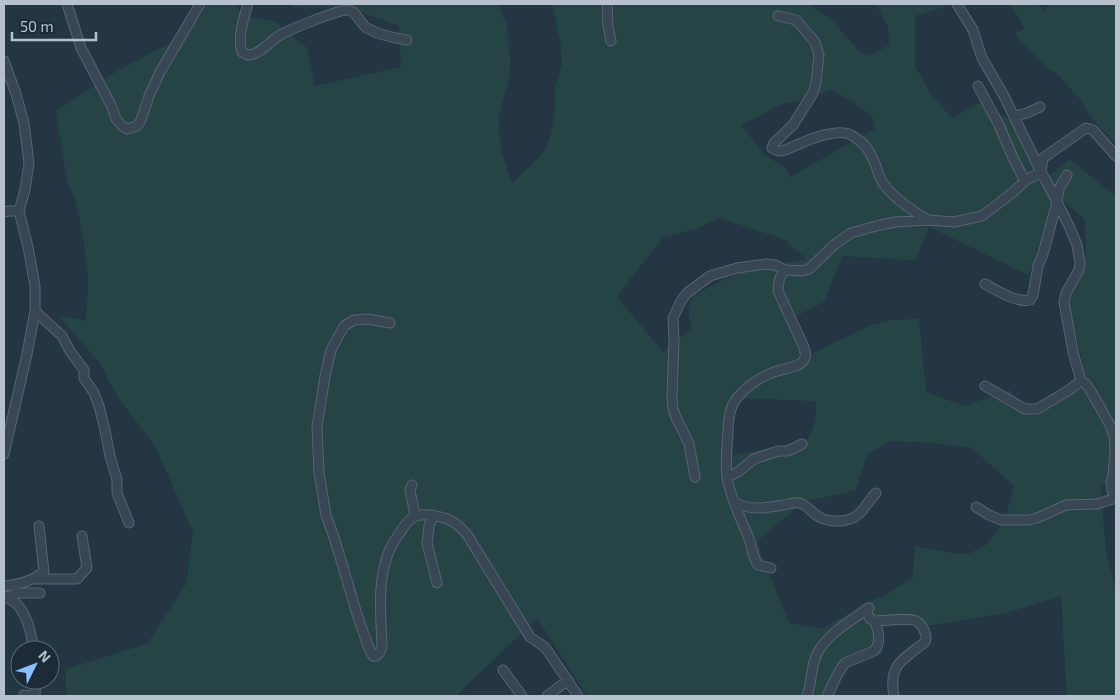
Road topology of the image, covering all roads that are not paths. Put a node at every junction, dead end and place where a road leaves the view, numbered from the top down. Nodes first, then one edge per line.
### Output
1 (67, 4) edge
2 (200, 4) edge
3 (248, 4) edge
4 (606, 4) edge
5 (957, 4) edge
6 (778, 16) dead end
7 (407, 40) dead end
8 (611, 41) dead end
9 (4, 62) edge
10 (978, 86) dead end
11 (1040, 107) dead end
12 (1014, 116) junction
13 (1116, 156) edge
14 (1041, 172) junction
15 (1067, 175) dead end
16 (1025, 181) junction
17 (1057, 202) junction
18 (4, 212) edge
19 (19, 212) junction
20 (928, 220) junction
21 (785, 270) junction
22 (986, 284) dead end
23 (35, 311) junction
24 (390, 323) dead end
25 (1081, 381) junction
26 (985, 386) dead end
27 (802, 444) dead end
28 (4, 454) edge
29 (695, 477) dead end
30 (727, 477) junction
31 (412, 485) dead end
32 (876, 493) dead end
33 (1116, 498) edge
34 (734, 502) junction
35 (976, 507) dead end
36 (415, 515) junction
37 (433, 515) junction
38 (129, 523) dead end
39 (39, 526) dead end
40 (82, 536) dead end
41 (771, 568) dead end
42 (34, 579) junction
43 (437, 583) dead end
44 (4, 586) edge
45 (40, 593) dead end
46 (5, 597) edge
47 (875, 621) junction
48 (32, 640) edge
49 (503, 670) dead end
50 (568, 680) junction
51 (24, 694) dead end
52 (34, 696) edge
53 (522, 696) edge
54 (547, 696) edge
55 (578, 696) edge
56 (807, 696) edge
57 (827, 696) edge
58 (894, 696) edge

1 - 2 street
3 - 7 street
4 - 8 street
5 - 12 street
6 - 20 street
9 - 19 street
10 - 16 street
11 - 12 street
12 - 14 street
13 - 14 street
14 - 16 street
14 - 17 street
15 - 17 street
16 - 20 street
17 - 22 street
17 - 25 street
18 - 19 street
19 - 23 street
20 - 21 street
21 - 29 street
21 - 30 street
23 - 28 street
23 - 38 street
24 - 36 street
25 - 26 street
25 - 33 street
27 - 30 street
30 - 34 street
31 - 36 street
32 - 34 street
33 - 35 street
34 - 41 street
36 - 37 street
37 - 43 street
37 - 50 street
39 - 42 street
40 - 42 street
42 - 44 street
45 - 46 street
46 - 48 street
47 - 56 street
47 - 57 street
47 - 58 street
49 - 53 street
50 - 54 street
50 - 55 street
51 - 52 street

